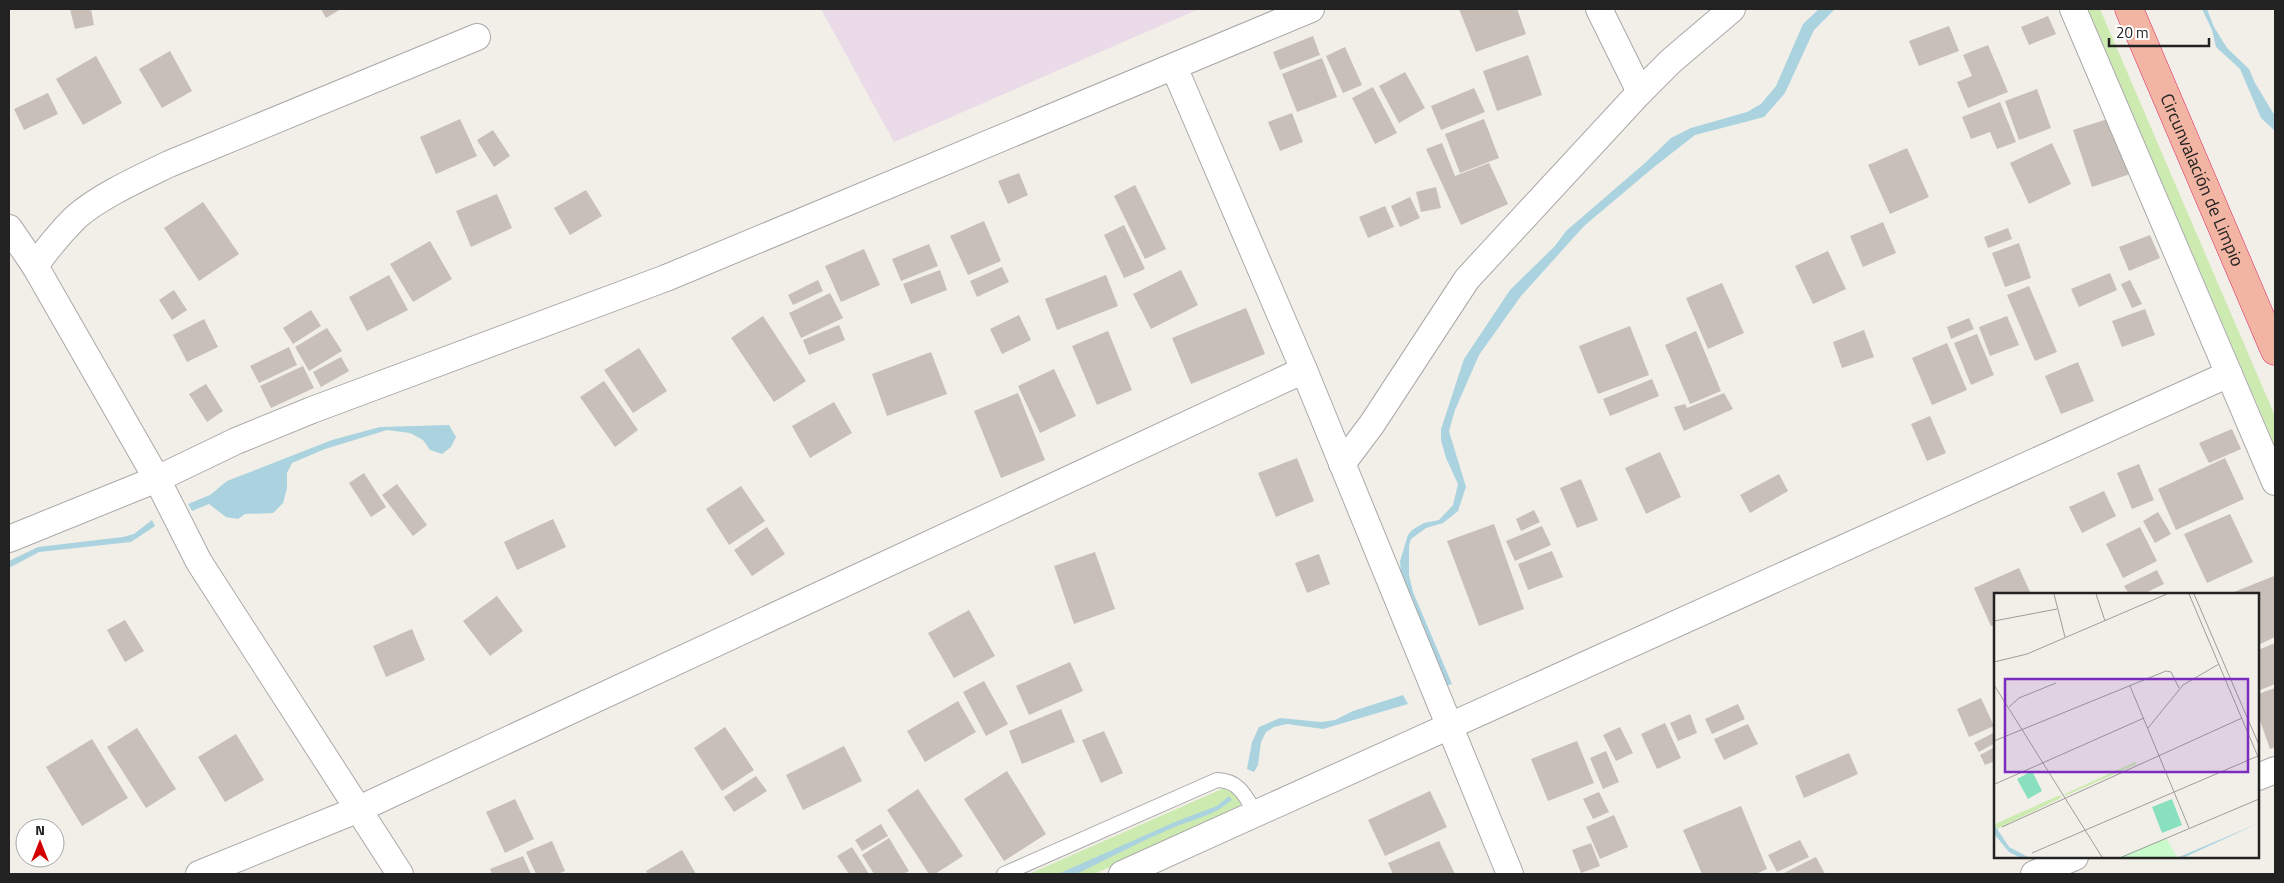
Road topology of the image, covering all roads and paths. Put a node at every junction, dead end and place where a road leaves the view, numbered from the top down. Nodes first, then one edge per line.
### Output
1 (1311, 9) edge
2 (1599, 9) edge
3 (1732, 9) edge
4 (2073, 9) edge
5 (2129, 9) edge
6 (476, 37) dead end
7 (1174, 67) junction
8 (1640, 92) junction
9 (12, 239) edge
10 (35, 266) junction
11 (2275, 351) edge
12 (1304, 370) junction
13 (2229, 374) junction
14 (1342, 464) junction
15 (157, 479) junction
16 (2275, 482) edge
17 (9, 539) edge
18 (1449, 726) junction
19 (2275, 770) edge
20 (2259, 777) edge
21 (359, 809) junction
22 (1256, 814) junction
23 (2073, 858) edge
24 (199, 874) edge
25 (400, 874) edge
26 (1004, 874) edge
27 (1122, 874) edge
28 (1510, 874) edge
29 (2034, 874) edge

1 - 7 street
2 - 8 street
3 - 8 street
4 - 13 street
5 - 11 highway, Circunvalación de Limpio
6 - 10 street
7 - 12 street
7 - 15 street
8 - 14 street
9 - 10 street
10 - 15 street
12 - 14 street
12 - 21 street
13 - 16 street
13 - 18 street
14 - 18 street
15 - 17 street
15 - 21 street
18 - 22 street
18 - 28 street
19 - 20 street
21 - 24 street
21 - 25 street
22 - 26 lane
22 - 27 street
23 - 29 street

